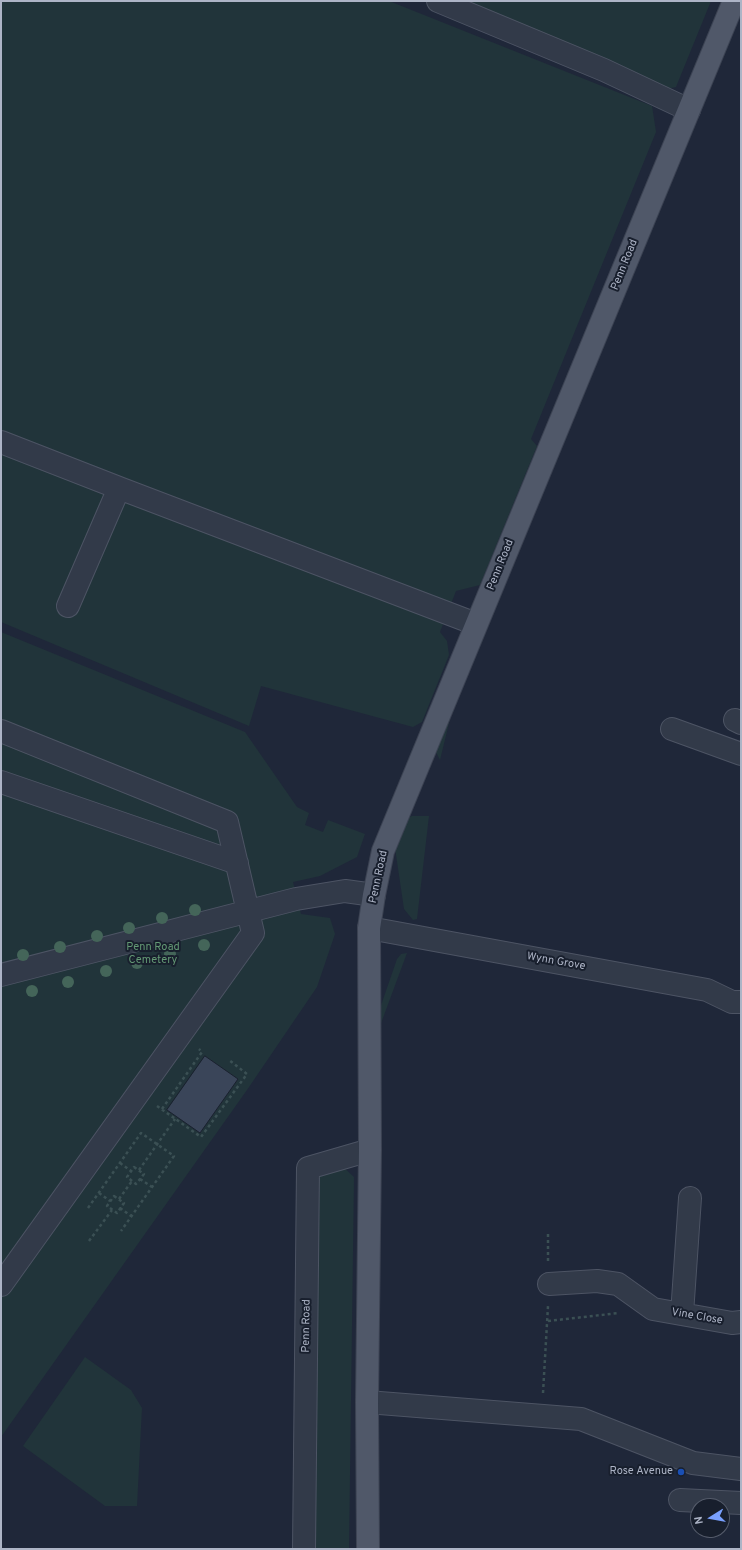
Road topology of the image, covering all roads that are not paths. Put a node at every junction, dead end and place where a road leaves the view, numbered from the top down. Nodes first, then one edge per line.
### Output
1 (438, 1) edge
2 (734, 1) edge
3 (689, 110) junction
4 (1, 442) edge
5 (119, 488) junction
6 (68, 606) dead end
7 (476, 624) junction
8 (672, 729) dead end
9 (1, 731) edge
10 (741, 754) edge
11 (1, 782) edge
12 (237, 863) junction
13 (374, 895) junction
14 (248, 912) junction
15 (369, 928) junction
16 (1, 975) edge
17 (741, 1002) edge
18 (370, 1150) junction
19 (690, 1198) dead end
20 (549, 1284) road end
21 (1, 1285) edge
22 (682, 1314) junction
23 (741, 1322) edge
24 (367, 1402) junction
25 (741, 1469) edge
26 (680, 1500) dead end
27 (741, 1503) edge
28 (304, 1549) edge
29 (368, 1549) edge

1 - 3 street
2 - 3 main road, Penn Road
3 - 7 main road, Penn Road
4 - 5 street
5 - 6 street
5 - 7 street
7 - 13 main road, Penn Road
8 - 10 street
9 - 12 street
11 - 12 street
12 - 14 street
13 - 14 street
13 - 15 main road, Penn Road
14 - 16 street
14 - 21 street
15 - 17 street, Wynn Grove
15 - 18 main road, Penn Road
18 - 24 main road, Penn Road
18 - 28 street, Penn Road
19 - 22 street
20 - 22 street, Vine Close
22 - 23 street, Vine Close
24 - 25 street
24 - 29 main road, Penn Road
26 - 27 street

